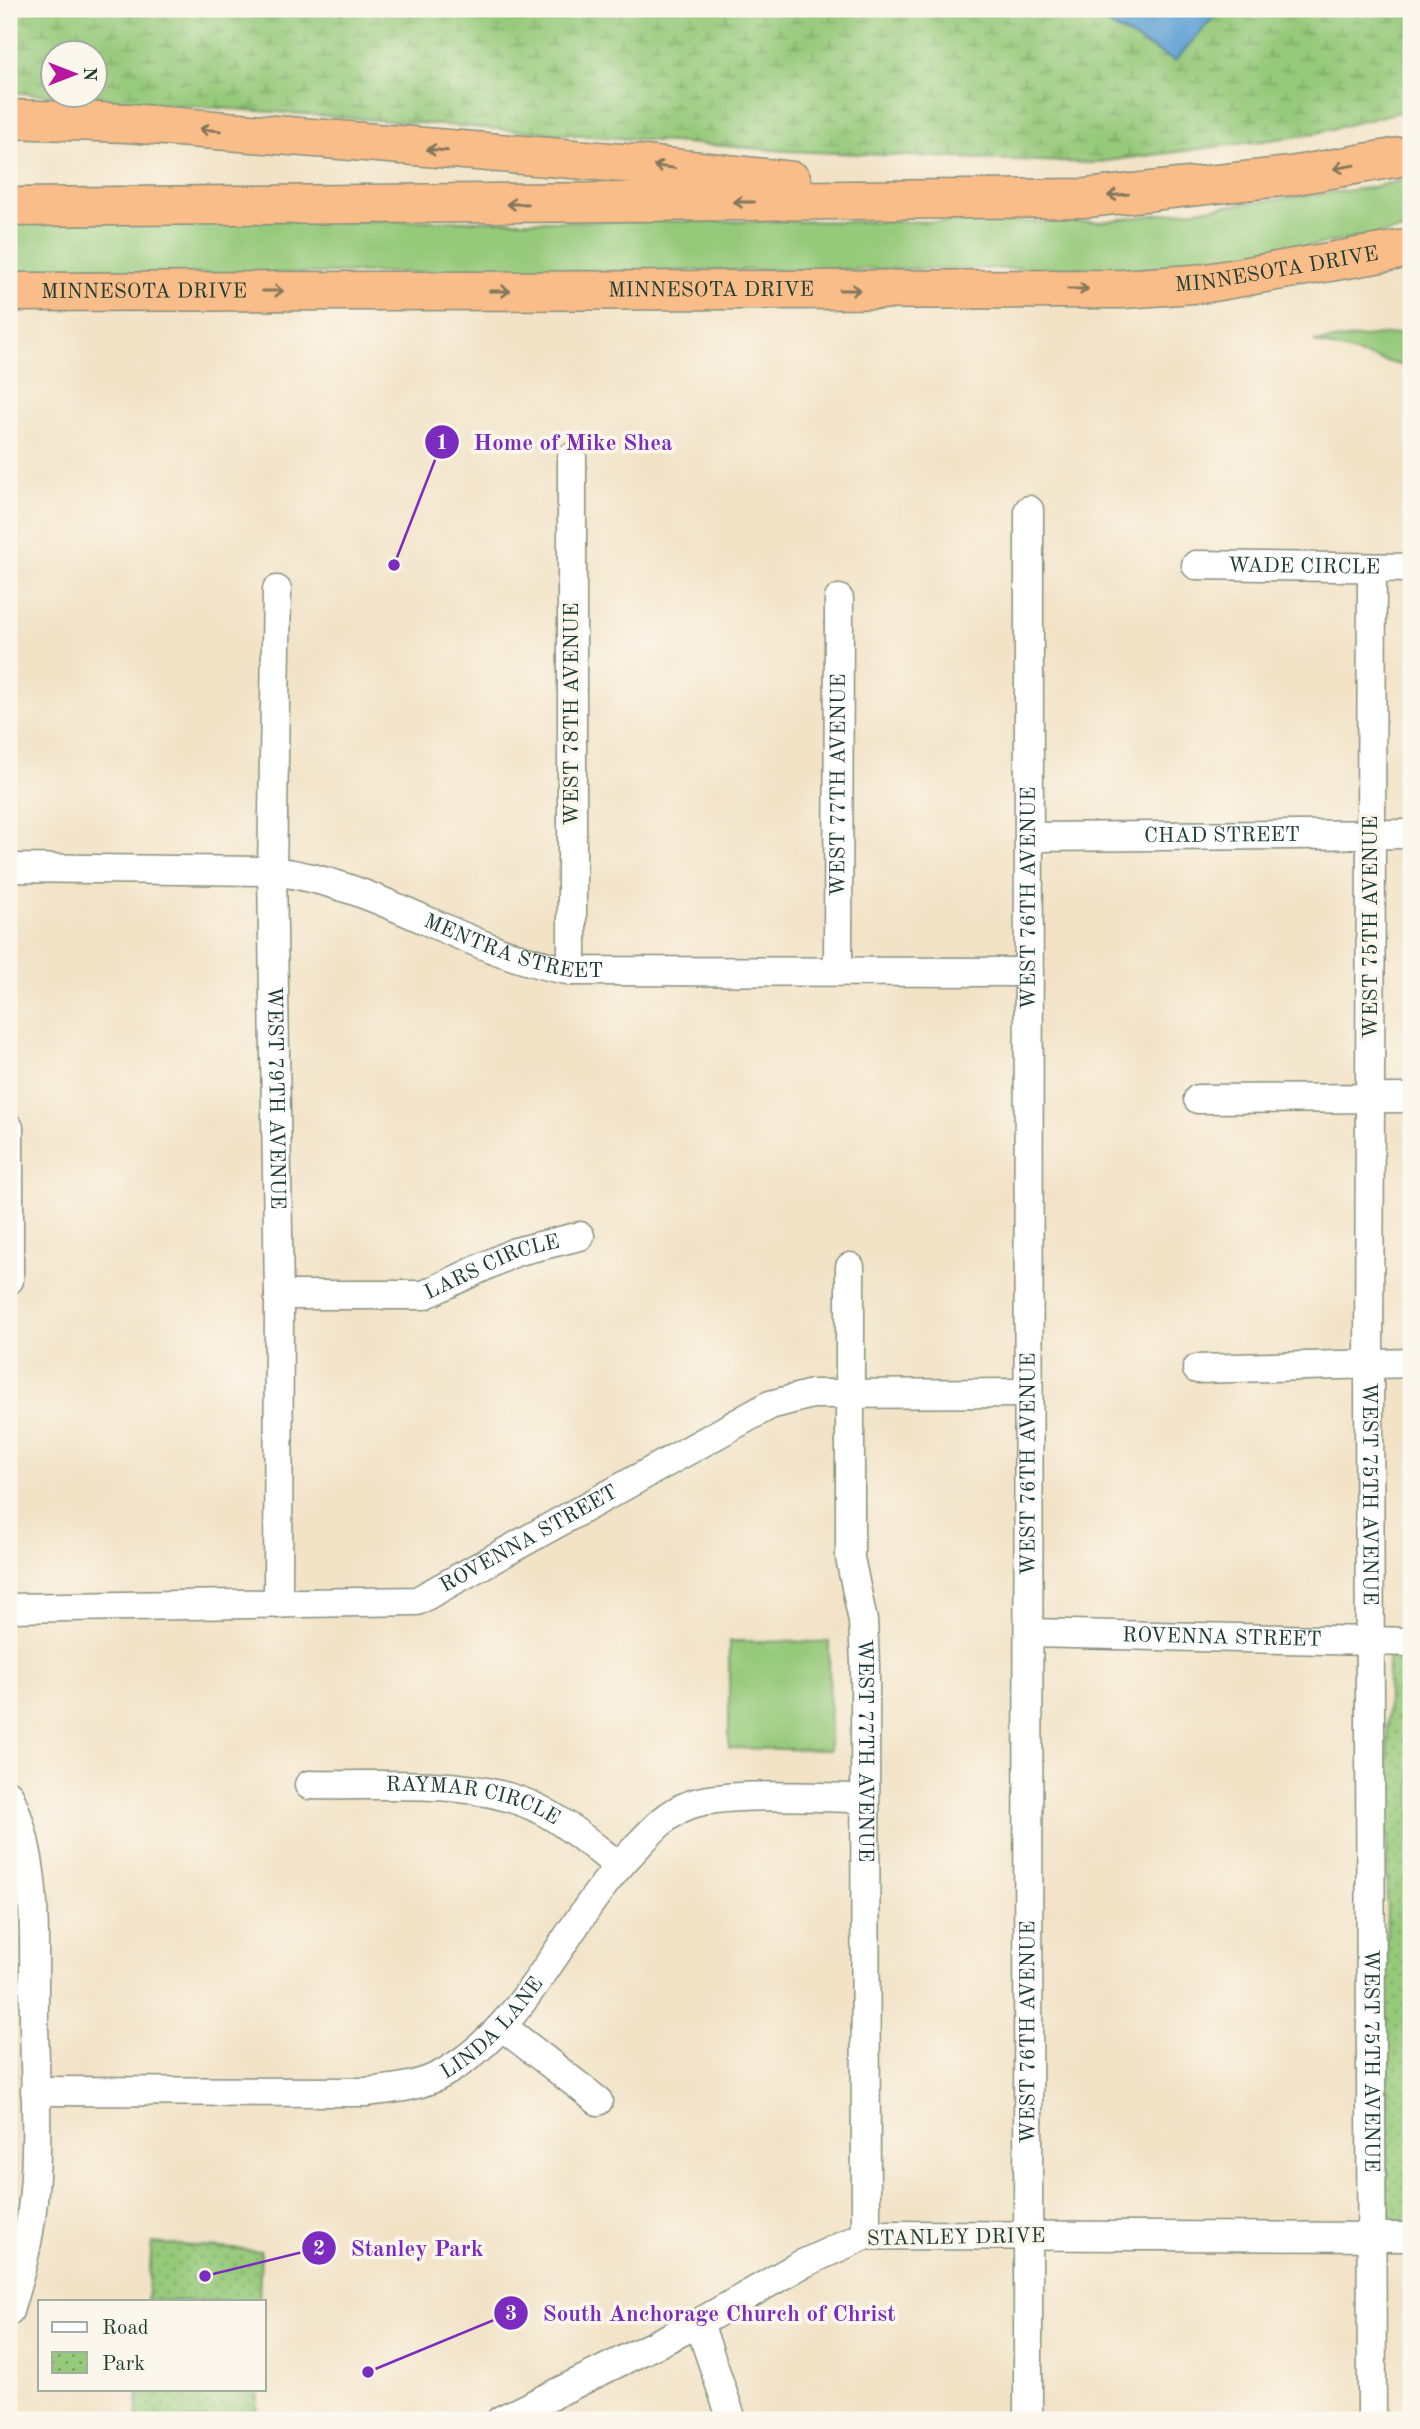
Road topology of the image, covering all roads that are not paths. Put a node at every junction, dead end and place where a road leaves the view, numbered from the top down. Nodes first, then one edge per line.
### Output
1 (9, 120) edge
2 (1411, 155) edge
3 (950, 201) junction
4 (9, 207) edge
5 (1411, 248) edge
6 (9, 292) edge
7 (572, 457) dead end
8 (1029, 510) dead end
9 (1196, 565) dead end
10 (1372, 568) junction
11 (1411, 568) edge
12 (277, 590) dead end
13 (839, 599) dead end
14 (1371, 834) junction
15 (1411, 834) edge
16 (1031, 837) junction
17 (9, 868) edge
18 (272, 871) junction
19 (572, 971) junction
20 (838, 971) junction
21 (1029, 972) junction
22 (1371, 1098) junction
23 (1411, 1098) edge
24 (1198, 1099) dead end
25 (9, 1128) edge
26 (9, 1163) edge
27 (580, 1236) dead end
28 (850, 1266) dead end
29 (9, 1280) edge
30 (279, 1295) junction
31 (1411, 1363) edge
32 (1369, 1364) junction
33 (1197, 1368) dead end
34 (1028, 1393) junction
35 (850, 1394) junction
36 (278, 1604) junction
37 (9, 1608) edge
38 (1031, 1633) junction
39 (1372, 1642) junction
40 (1411, 1642) edge
41 (309, 1785) dead end
42 (9, 1795) edge
43 (863, 1798) junction
44 (619, 1866) junction
45 (503, 2027) junction
46 (35, 2091) junction
47 (598, 2101) dead end
48 (866, 2235) junction
49 (1028, 2236) junction
50 (1370, 2237) junction
51 (1411, 2237) edge
52 (9, 2311) edge
53 (699, 2323) junction
54 (501, 2420) edge
55 (732, 2420) edge
56 (1028, 2420) edge
57 (1372, 2420) edge

3 -> 1 highway
2 -> 3 highway
3 -> 4 highway
6 -> 5 highway, MINNESOTA DRIVE
7 - 19 street, WEST 78TH AVENUE
8 - 16 street, WEST 76TH AVENUE
9 - 10 street, WADE CIRCLE
10 - 11 street, WADE CIRCLE
10 - 14 street, WEST 75TH AVENUE
12 - 18 street, WEST 79TH AVENUE
13 - 20 street, WEST 77TH AVENUE
14 - 15 street, CHAD STREET
14 - 16 street, CHAD STREET
14 - 22 street, WEST 75TH AVENUE
16 - 21 street, WEST 76TH AVENUE
17 - 18 street, MENTRA STREET
18 - 19 street, MENTRA STREET
18 - 30 street, WEST 79TH AVENUE
19 - 20 street, MENTRA STREET
20 - 21 street, MENTRA STREET
21 - 34 street, WEST 76TH AVENUE
22 - 23 street
22 - 24 street
22 - 32 street, WEST 75TH AVENUE
25 - 26 street
26 - 29 street
27 - 30 street, LARS CIRCLE
28 - 35 street, WEST 77TH AVENUE
30 - 36 street, WEST 79TH AVENUE
31 - 32 street
32 - 33 street
32 - 39 street, WEST 75TH AVENUE
34 - 35 street, ROVENNA STREET
34 - 38 street, WEST 76TH AVENUE
35 - 36 street, ROVENNA STREET
35 - 43 street, WEST 77TH AVENUE
36 - 37 street, ROVENNA STREET
38 - 39 street, ROVENNA STREET
38 - 49 street, WEST 76TH AVENUE
39 - 40 street, ROVENNA STREET
39 - 50 street, WEST 75TH AVENUE
41 - 44 street, RAYMAR CIRCLE
42 - 46 street
43 - 44 street, LINDA LANE
43 - 48 street, WEST 77TH AVENUE
44 - 45 street, LINDA LANE
45 - 46 street, LINDA LANE
45 - 47 street
46 - 52 street
48 - 49 street, STANLEY DRIVE
48 - 53 street, STANLEY DRIVE
49 - 50 street, STANLEY DRIVE
49 - 56 street, WEST 76TH AVENUE
50 - 51 street, STANLEY DRIVE
50 - 57 street, WEST 75TH AVENUE
53 - 54 street, STANLEY DRIVE
53 - 55 street

